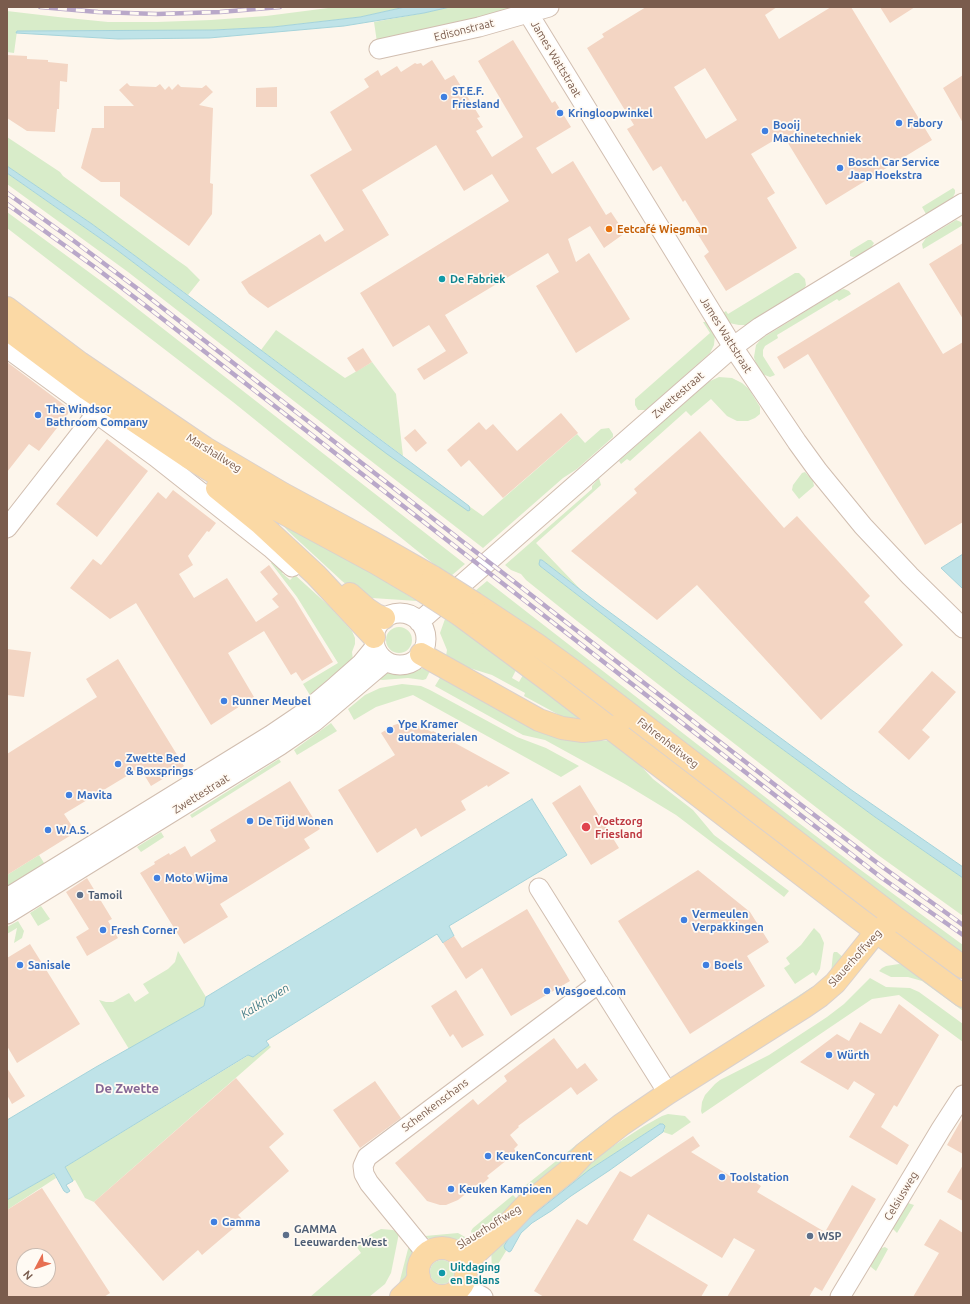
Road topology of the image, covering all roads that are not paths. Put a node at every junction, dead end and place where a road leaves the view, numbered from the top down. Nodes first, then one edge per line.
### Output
1 (549, 7) edge
2 (528, 13) junction
3 (378, 49) dead end
4 (963, 203) edge
5 (7, 308) edge
6 (7, 329) edge
7 (733, 347) junction
8 (7, 348) edge
9 (96, 414) junction
10 (188, 458) junction
11 (256, 479) junction
12 (265, 503) junction
13 (7, 528) edge
14 (427, 583) junction
15 (333, 592) junction
16 (467, 609) junction
17 (384, 618) junction
18 (419, 622) junction
19 (963, 628) edge
20 (378, 648) junction
21 (421, 654) junction
22 (609, 727) junction
23 (680, 752) junction
24 (539, 888) dead end
25 (7, 898) edge
26 (7, 914) edge
27 (896, 918) junction
28 (882, 936) junction
29 (963, 967) edge
30 (599, 983) junction
31 (963, 996) edge
32 (668, 1093) junction
33 (963, 1095) edge
34 (568, 1170) junction
35 (526, 1205) junction
36 (453, 1250) junction
37 (426, 1254) junction
38 (465, 1277) junction
39 (425, 1289) edge
40 (401, 1297) edge
41 (483, 1297) edge
42 (840, 1297) edge

1 - 2 street, Edisonstraat
2 - 3 street, Edisonstraat
2 - 7 street, James Wattstraat
4 - 7 street, Zwettestraat
5 - 11 main road, Marshallweg
6 - 10 main road, Marshallweg
7 - 18 street, Zwettestraat
7 - 19 street, James Wattstraat
8 - 9 street
9 - 13 street
9 - 15 street
10 - 12 main road, Marshallweg
10 - 15 main road
11 - 12 main road
11 - 14 main road, Marshallweg
12 - 14 main road, Marshallweg
12 - 17 main road
14 - 16 main road, Fahrenheitweg, bridge
15 - 20 main road
16 - 22 main road, Fahrenheitweg
16 - 23 main road, Fahrenheitweg
17 - 18 street
17 - 20 street
18 - 21 street
20 - 21 street
20 - 25 street, Zwettestraat
20 - 26 street, Zwettestraat
21 - 22 main road
22 - 23 main road
22 - 28 main road, Fahrenheitweg
23 - 27 main road, Fahrenheitweg
24 - 30 street
27 - 28 main road, Slauerhoffweg
27 - 29 main road, Fahrenheitweg
28 - 31 main road, Fahrenheitweg
28 - 32 main road, Slauerhoffweg
28 - 34 main road, Slauerhoffweg
30 - 32 street
30 - 37 street, Schenkenschans
32 - 34 main road, Slauerhoffweg
33 - 42 street, Celsiusweg
34 - 35 main road, Slauerhoffweg
35 - 36 main road, Slauerhoffweg
35 - 38 main road, Slauerhoffweg
36 - 37 main road
36 - 38 main road
37 - 39 main road
38 - 39 main road
38 - 41 street
39 - 40 main road

